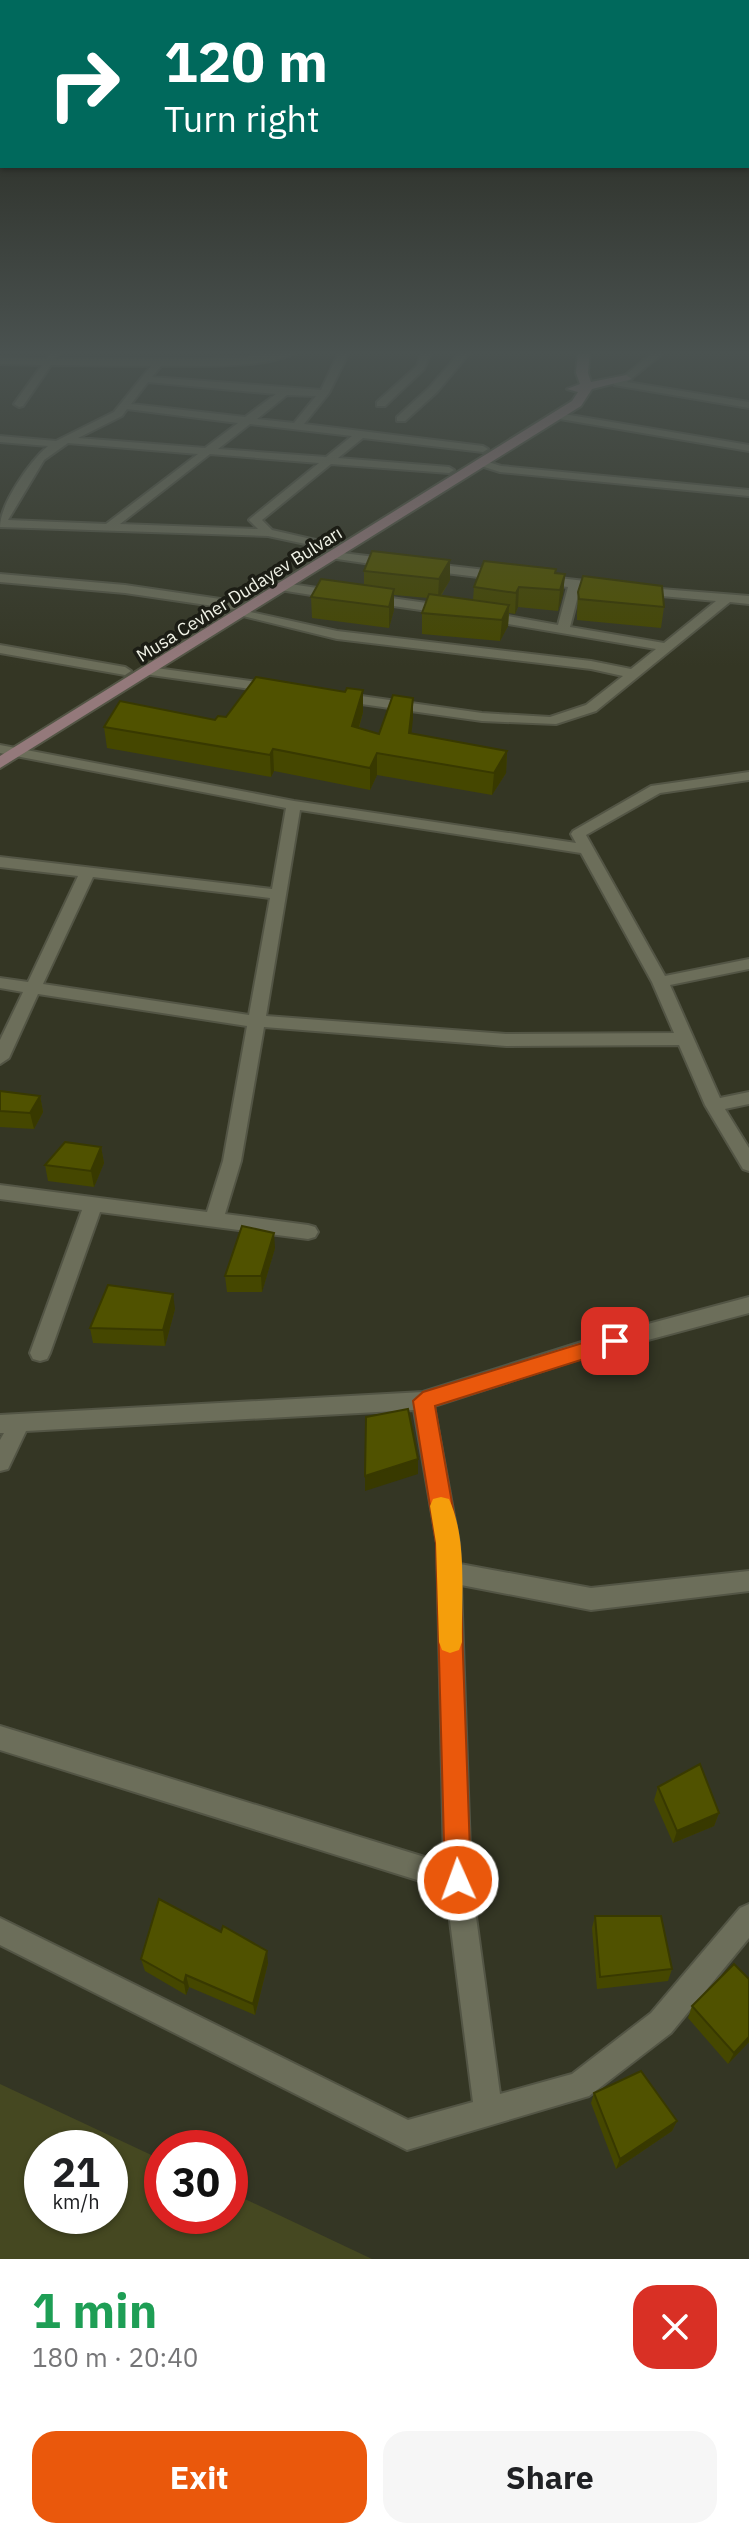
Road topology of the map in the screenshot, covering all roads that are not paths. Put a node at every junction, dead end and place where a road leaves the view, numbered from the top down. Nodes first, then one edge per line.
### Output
1 (44, 455) edge
2 (204, 455) edge
3 (267, 455) edge
4 (333, 455) edge
5 (479, 455) edge
6 (482, 456) junction
7 (327, 460) junction
8 (449, 470) junction
9 (749, 493) edge
10 (0, 524) edge
11 (106, 529) junction
12 (268, 533) junction
13 (331, 551) junction
14 (515, 577) edge
15 (0, 578) edge
16 (530, 579) edge
17 (575, 584) junction
18 (284, 587) junction
19 (347, 596) edge
20 (362, 598) edge
21 (727, 598) junction
22 (749, 600) edge
23 (238, 609) junction
24 (456, 612) edge
25 (472, 614) edge
26 (563, 628) junction
27 (667, 647) junction
28 (0, 649) edge
29 (125, 671) junction
30 (149, 671) junction
31 (634, 674) junction
32 (285, 690) edge
33 (331, 696) edge
34 (0, 748) edge
35 (19, 752) junction
36 (0, 763) edge
37 (749, 776) edge
38 (294, 805) junction
39 (586, 849) junction
40 (0, 862) edge
41 (87, 873) junction
42 (278, 894) junction
43 (749, 964) edge
44 (660, 982) junction
45 (0, 983) edge
46 (36, 988) junction
47 (254, 1021) junction
48 (685, 1039) junction
49 (0, 1058) edge
50 (749, 1098) edge
51 (714, 1105) junction
52 (749, 1164) edge
53 (0, 1192) edge
54 (93, 1204) junction
55 (214, 1220) junction
56 (308, 1232) dead end
57 (749, 1305) edge
58 (40, 1353) dead end
59 (423, 1401) junction
60 (9, 1424) edge
61 (0, 1462) edge
62 (448, 1572) junction
63 (749, 1581) edge
64 (0, 1738) edge
65 (458, 1880) junction
66 (749, 1917) edge
67 (0, 1931) edge
68 (488, 2111) junction

1 - 10 street
2 - 11 street
3 - 7 street
4 - 7 street
5 - 6 street
6 - 8 main road, Musa Cevher Dudayev Bulvarı
6 - 9 street
6 - 13 main road, Musa Cevher Dudayev Bulvarı
7 - 8 street
7 - 12 street
8 - 13 main road, Musa Cevher Dudayev Bulvarı
10 - 11 street
11 - 12 street
12 - 13 street
13 - 14 street
13 - 18 main road, Musa Cevher Dudayev Bulvarı
13 - 23 main road, Musa Cevher Dudayev Bulvarı
15 - 23 street
16 - 17 street
17 - 21 street
17 - 26 street
18 - 19 street
18 - 23 main road, Musa Cevher Dudayev Bulvarı
20 - 24 street
21 - 22 street
21 - 27 street
23 - 29 main road, Musa Cevher Dudayev Bulvarı
23 - 30 main road, Musa Cevher Dudayev Bulvarı
23 - 31 street
25 - 26 street
26 - 27 street
27 - 31 street
28 - 29 street
29 - 34 main road, Musa Cevher Dudayev Bulvarı
30 - 32 street
30 - 35 main road, Musa Cevher Dudayev Bulvarı
31 - 33 street
34 - 35 street
35 - 36 main road, Musa Cevher Dudayev Bulvarı
35 - 38 street
37 - 39 street
38 - 39 street
38 - 42 street
39 - 44 street
40 - 41 street
41 - 42 street
41 - 46 street
42 - 47 street
43 - 44 street
44 - 48 street
45 - 46 street
46 - 47 street
46 - 49 street
47 - 48 street
47 - 55 street
48 - 51 street
50 - 51 street
51 - 52 street
53 - 54 street
54 - 55 street
54 - 58 street
55 - 56 street
57 - 59 street
59 - 60 street
59 - 62 street
60 - 61 street
62 - 63 street
62 - 65 street
64 - 65 street
65 - 68 street
66 - 68 street
67 - 68 street

